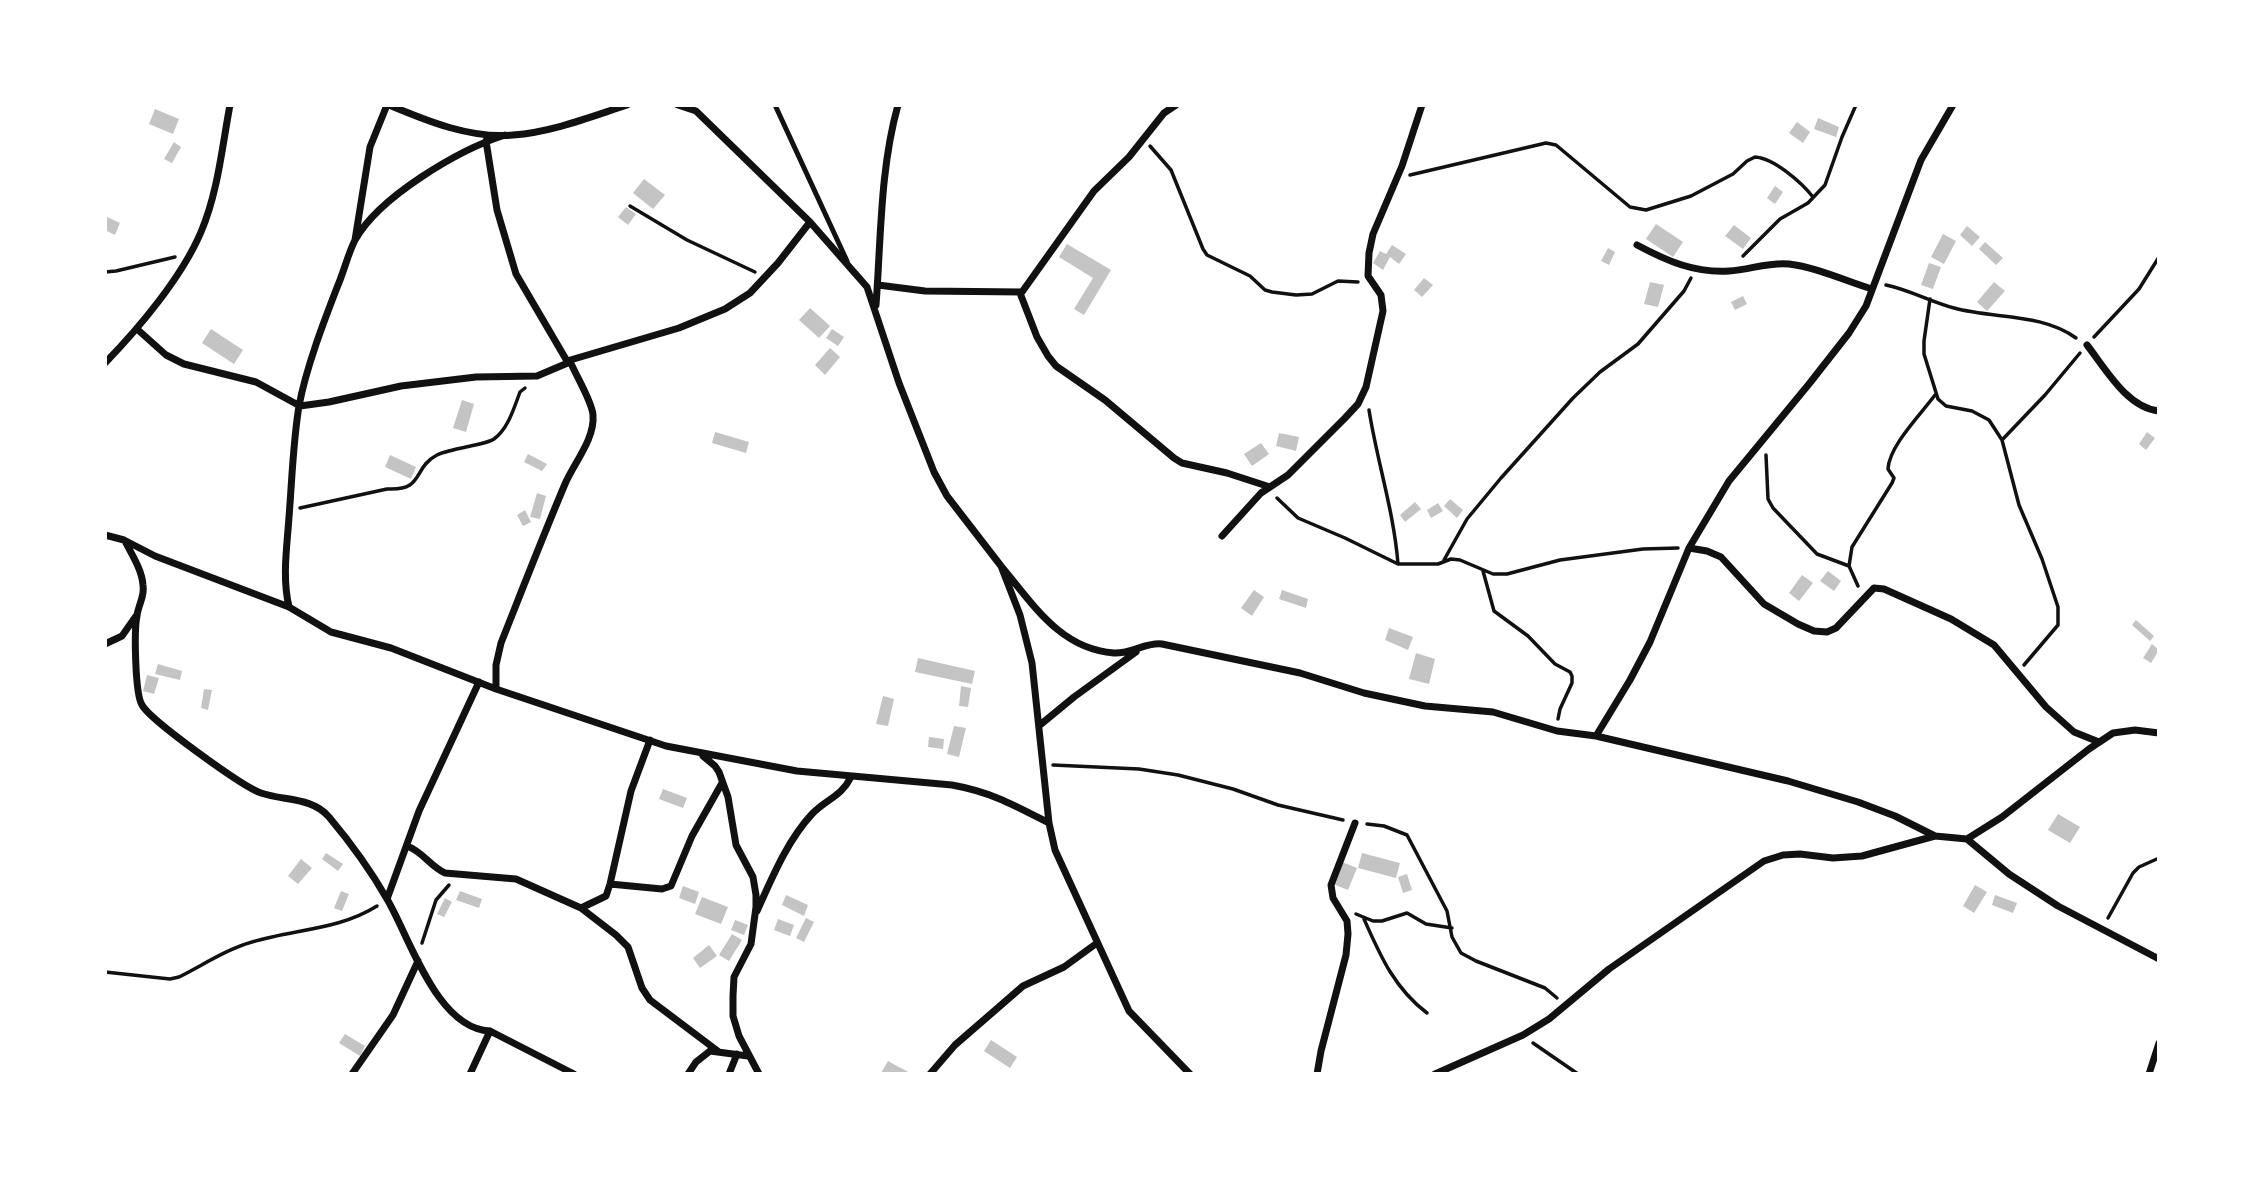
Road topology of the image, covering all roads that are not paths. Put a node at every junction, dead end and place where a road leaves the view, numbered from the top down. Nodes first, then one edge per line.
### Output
1 (230, 105) edge
2 (388, 105) edge
3 (627, 105) edge
4 (678, 105) edge
5 (775, 105) edge
6 (898, 105) edge
7 (1176, 105) edge
8 (1422, 105) edge
9 (1953, 105) edge
10 (505, 135) junction
11 (486, 141) junction
12 (810, 222) junction
13 (355, 241) junction
14 (1637, 245) dead end
15 (850, 267) junction
16 (878, 285) junction
17 (1873, 286) junction
18 (1020, 293) junction
19 (876, 309) junction
20 (138, 329) junction
21 (2087, 345) road end
22 (568, 361) junction
23 (105, 363) edge
24 (300, 405) junction
25 (2159, 411) edge
26 (1270, 487) junction
27 (105, 535) edge
28 (1222, 536) dead end
29 (124, 540) junction
30 (1689, 548) junction
31 (1001, 566) junction
32 (289, 607) junction
33 (136, 615) junction
34 (105, 644) edge
35 (1143, 647) junction
36 (479, 682) junction
37 (496, 689) junction
38 (1040, 725) junction
39 (2159, 733) edge
40 (1595, 736) junction
41 (650, 740) junction
42 (2099, 742) junction
43 (699, 753) junction
44 (851, 777) junction
45 (722, 783) junction
46 (1049, 823) junction
47 (1355, 823) road end
48 (1935, 836) junction
49 (1967, 839) junction
50 (407, 846) junction
51 (610, 884) junction
52 (387, 900) junction
53 (581, 908) junction
54 (755, 915) junction
55 (1097, 943) junction
56 (2159, 959) edge
57 (417, 960) junction
58 (490, 1031) junction
59 (2159, 1043) edge
60 (719, 1052) junction
61 (737, 1054) junction
62 (748, 1056) junction
63 (352, 1074) edge
64 (470, 1074) edge
65 (574, 1074) edge
66 (688, 1074) edge
67 (729, 1074) edge
68 (759, 1074) edge
69 (930, 1074) edge
70 (1191, 1074) edge
71 (1317, 1074) edge
72 (1435, 1074) edge
73 (2150, 1074) edge

1 - 20 street
2 - 10 street
2 - 13 street
3 - 10 street
4 - 12 street
5 - 15 lane
6 - 16 street
7 - 18 street
8 - 26 street
9 - 17 street
10 - 11 street
11 - 13 street
11 - 22 street
12 - 15 street
12 - 22 street
13 - 24 street
14 - 17 street
15 - 19 street
16 - 18 street
16 - 19 street
17 - 30 street
18 - 26 street
19 - 31 street
20 - 23 street
20 - 24 street
21 - 25 street
22 - 24 street
22 - 37 street
24 - 32 street
26 - 28 street
27 - 29 street
29 - 32 street
29 - 33 street
30 - 40 street
30 - 42 street
31 - 35 street
31 - 38 street
32 - 36 street
33 - 34 street
33 - 52 street
35 - 38 street
35 - 40 street
36 - 37 street
36 - 50 street
37 - 41 street
38 - 46 street
39 - 42 street
40 - 48 street
41 - 43 street
41 - 51 street
42 - 49 street
43 - 44 street
43 - 45 street
44 - 46 street
44 - 54 street
45 - 51 street
45 - 54 street
46 - 55 street
47 - 71 street
48 - 49 street
48 - 72 street
49 - 56 street
50 - 52 street
50 - 53 street
51 - 53 street
52 - 57 street
53 - 60 street
54 - 62 street
55 - 69 street
55 - 70 street
57 - 58 street
57 - 63 street
58 - 64 street
58 - 65 street
59 - 73 street
60 - 61 street
60 - 66 street
61 - 62 street
61 - 67 street
62 - 68 street

